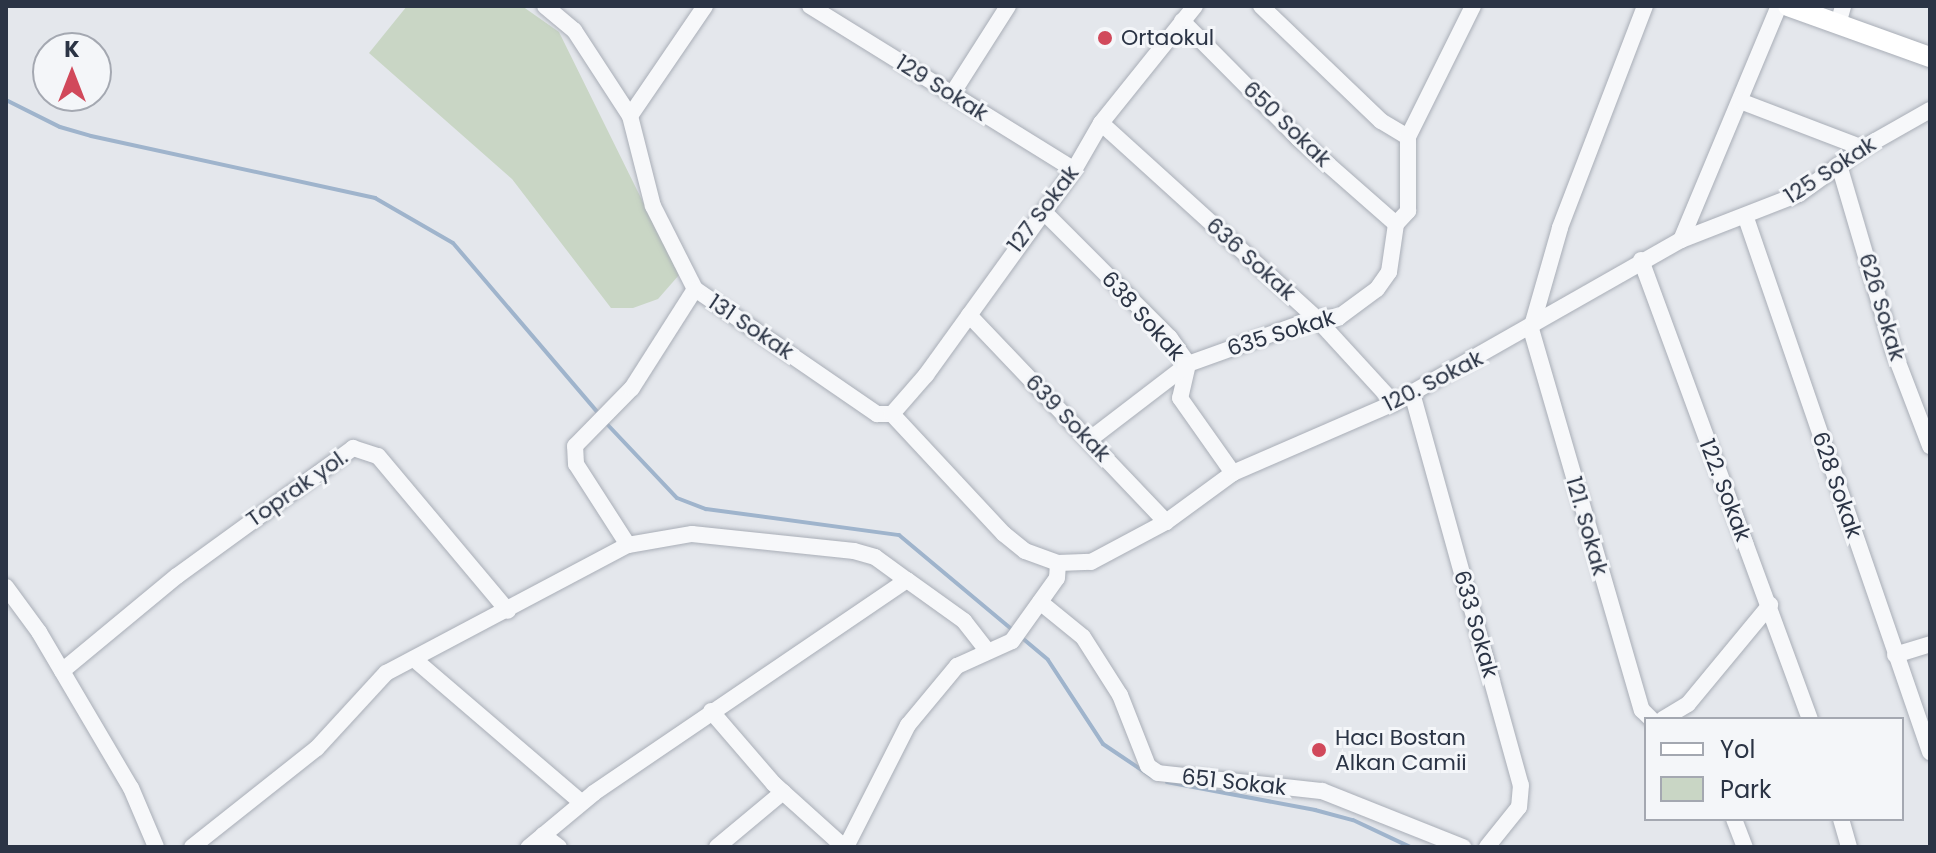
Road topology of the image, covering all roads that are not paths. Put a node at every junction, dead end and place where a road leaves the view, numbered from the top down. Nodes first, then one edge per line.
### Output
1 (545, 6) edge
2 (705, 6) edge
3 (810, 6) edge
4 (1008, 6) edge
5 (1195, 6) edge
6 (1261, 6) edge
7 (1473, 6) edge
8 (1645, 6) edge
9 (1779, 6) edge
10 (1788, 6) edge
11 (1840, 15) edge
12 (1182, 21) junction
13 (1930, 57) edge
14 (952, 94) junction
15 (1740, 101) junction
16 (1930, 110) edge
17 (630, 116) junction
18 (1101, 123) junction
19 (1408, 137) junction
20 (1863, 148) junction
21 (1839, 165) junction
22 (1074, 170) junction
23 (1044, 212) junction
24 (1746, 218) junction
25 (1396, 224) junction
26 (1681, 240) junction
27 (1641, 260) junction
28 (695, 289) junction
29 (969, 315) junction
30 (1316, 318) junction
31 (1531, 329) junction
32 (1188, 364) junction
33 (1412, 393) junction
34 (1394, 403) junction
35 (892, 414) junction
36 (1089, 440) junction
37 (1930, 446) edge
38 (1233, 473) junction
39 (1166, 522) junction
40 (628, 545) junction
41 (1058, 563) junction
42 (907, 580) junction
43 (6, 587) edge
44 (1040, 602) junction
45 (1770, 605) junction
46 (508, 611) junction
47 (1930, 644) edge
48 (986, 649) junction
49 (1895, 655) junction
50 (414, 659) junction
51 (62, 671) junction
52 (711, 711) junction
53 (1691, 711) edge
54 (1649, 717) edge
55 (1670, 717) edge
56 (1809, 717) edge
57 (1930, 752) edge
58 (783, 792) junction
59 (581, 802) junction
60 (1735, 821) edge
61 (1842, 821) edge
62 (543, 835) junction
63 (156, 847) edge
64 (192, 847) edge
65 (529, 847) edge
66 (559, 847) edge
67 (717, 847) edge
68 (845, 847) edge
69 (1463, 847) edge
70 (1487, 847) edge
71 (1745, 847) edge
72 (1849, 847) edge

1 - 17 street, 131 Sokak
2 - 17 street
3 - 14 street, 129 Sokak
4 - 14 street
5 - 12 street, 127 Sokak
6 - 19 street
7 - 19 street, 635 Sokak
8 - 31 street
9 - 15 street
10 - 11 main road
11 - 13 main road
12 - 18 street, 127 Sokak
12 - 25 street, 650 Sokak
14 - 22 street, 129 Sokak
15 - 20 street
15 - 26 street
16 - 20 street, 125 Sokak
17 - 28 street, 131 Sokak
18 - 22 street, 127 Sokak
18 - 30 street, 636 Sokak
19 - 25 street, 635 Sokak
20 - 21 street, 125 Sokak
21 - 24 street, 125 Sokak
21 - 37 street, 626 Sokak
22 - 23 street, 127 Sokak
23 - 29 street, 127 Sokak
23 - 32 street, 638 Sokak
24 - 26 street, 125 Sokak
24 - 49 street, 628 Sokak
25 - 30 street, 635 Sokak
26 - 27 street, 120. Sokak
27 - 31 street, 120. Sokak
27 - 45 street, 122. Sokak
28 - 35 street, 131 Sokak
28 - 40 street
29 - 35 street, 127 Sokak
29 - 36 street, 639 Sokak
30 - 32 street, 635 Sokak
30 - 34 street, 636 Sokak
31 - 33 street, 120. Sokak
31 - 54 street, 121. Sokak
32 - 36 street, 635 Sokak
32 - 38 street, 638 Sokak
33 - 34 street, 120. Sokak
33 - 70 street, 633 Sokak
34 - 38 street, 120. Sokak
35 - 41 street, 131 Sokak
36 - 39 street, 639 Sokak
38 - 39 street, 120. Sokak
39 - 41 street, 120. Sokak
40 - 42 street
40 - 46 street
41 - 44 street
42 - 48 street
42 - 52 street
43 - 51 street
44 - 48 street
44 - 69 street, 651 Sokak
45 - 53 street
45 - 56 street, 122. Sokak
46 - 50 street
46 - 51 street, Toprak yol.
47 - 49 street
48 - 68 street
49 - 57 street, 628 Sokak
50 - 59 street
50 - 64 street
51 - 63 street
52 - 58 street
52 - 59 street
53 - 55 street
58 - 67 street
58 - 68 street
59 - 62 street
60 - 71 street
61 - 72 street
62 - 65 street
62 - 66 street

